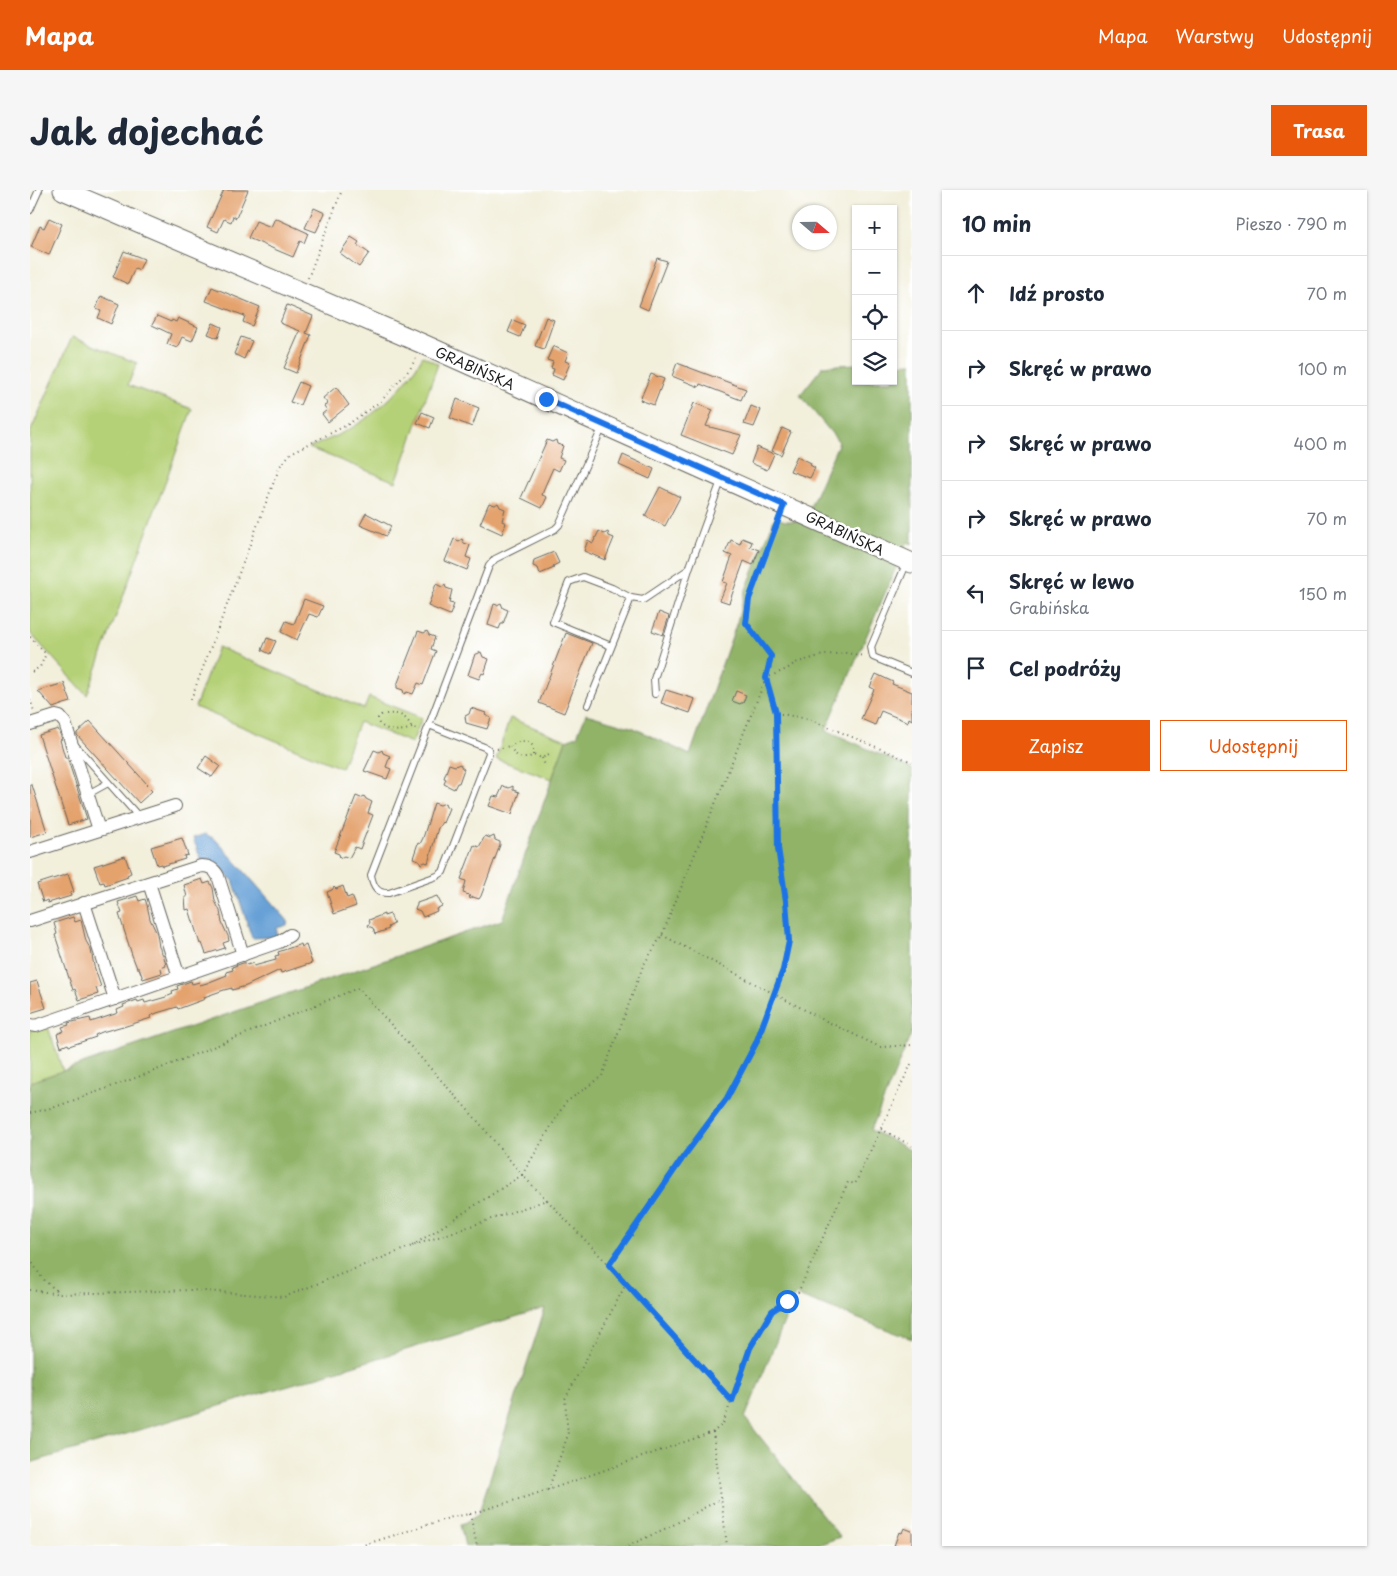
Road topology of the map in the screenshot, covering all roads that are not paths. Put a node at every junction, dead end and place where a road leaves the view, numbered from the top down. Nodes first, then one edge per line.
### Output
1 (39, 190) edge
2 (64, 190) edge
3 (30, 210) edge
4 (604, 425) junction
5 (722, 477) junction
6 (910, 562) edge
7 (689, 569) junction
8 (631, 598) junction
9 (611, 646) junction
10 (912, 673) edge
11 (654, 694) dead end
12 (588, 705) dead end
13 (30, 724) edge
14 (429, 725) junction
15 (70, 740) junction
16 (108, 783) junction
17 (88, 794) junction
18 (175, 806) dead end
19 (139, 817) junction
20 (99, 830) junction
21 (30, 852) edge
22 (149, 883) junction
23 (84, 903) junction
24 (30, 921) edge
25 (290, 935) dead end
26 (243, 955) junction
27 (179, 977) junction
28 (115, 999) junction
29 (30, 1026) edge

1 - 3 lane
2 - 4 street, GRABIŃSKA
4 - 5 street, GRABIŃSKA
4 - 14 lane
5 - 6 street, GRABIŃSKA
5 - 7 lane
6 - 10 lane
7 - 8 lane
7 - 11 lane
8 - 9 lane
8 - 9 lane
9 - 12 lane
13 - 15 street
14 - 14 lane
15 - 16 lane
15 - 17 street
16 - 17 lane
16 - 19 lane
17 - 20 street
18 - 19 street
19 - 20 street
20 - 21 street
22 - 23 street
22 - 26 street
22 - 27 street
23 - 24 street
23 - 28 street
25 - 26 street
26 - 27 street
27 - 28 street
28 - 29 street

